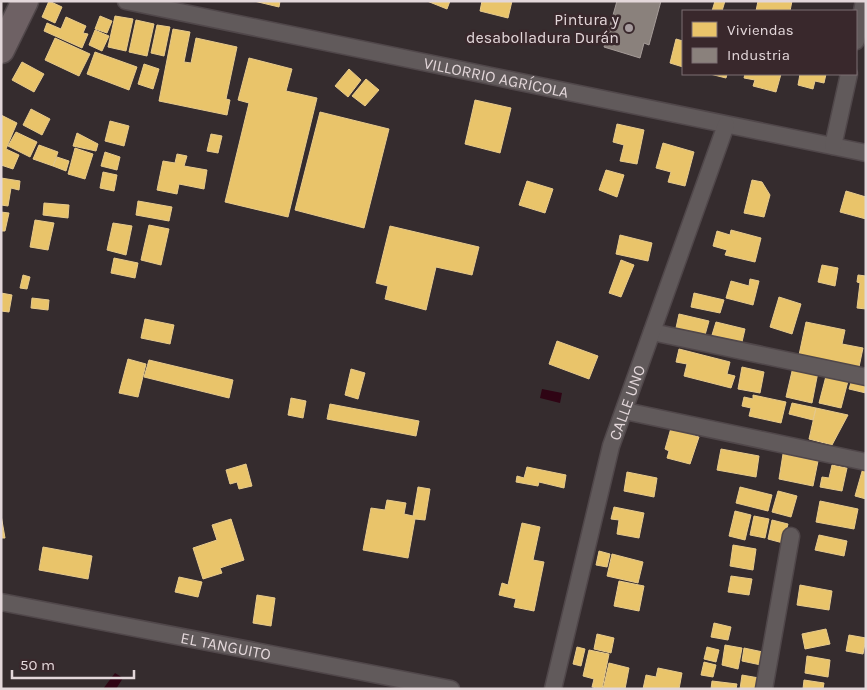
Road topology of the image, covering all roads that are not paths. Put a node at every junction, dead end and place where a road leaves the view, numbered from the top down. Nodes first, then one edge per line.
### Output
1 (25, 1) edge
2 (126, 1) edge
3 (864, 1) edge
4 (857, 35) edge
5 (1, 50) edge
6 (849, 75) edge
7 (726, 124) junction
8 (833, 146) junction
9 (866, 153) edge
10 (652, 332) junction
11 (866, 377) edge
12 (625, 411) junction
13 (866, 462) edge
14 (791, 536) dead end
15 (1, 602) edge
16 (450, 689) edge
17 (553, 689) edge
18 (764, 689) edge

1 - 5 main road
2 - 7 street, VILLORRIO AGRÍCOLA
3 - 4 street
6 - 8 street
7 - 8 street, VILLORRIO AGRÍCOLA
7 - 10 street, CALLE UNO
8 - 9 street, VILLORRIO AGRÍCOLA
10 - 11 street
10 - 12 street, CALLE UNO
12 - 13 street
12 - 17 street, CALLE UNO
14 - 18 street
15 - 16 street, EL TANGUITO

